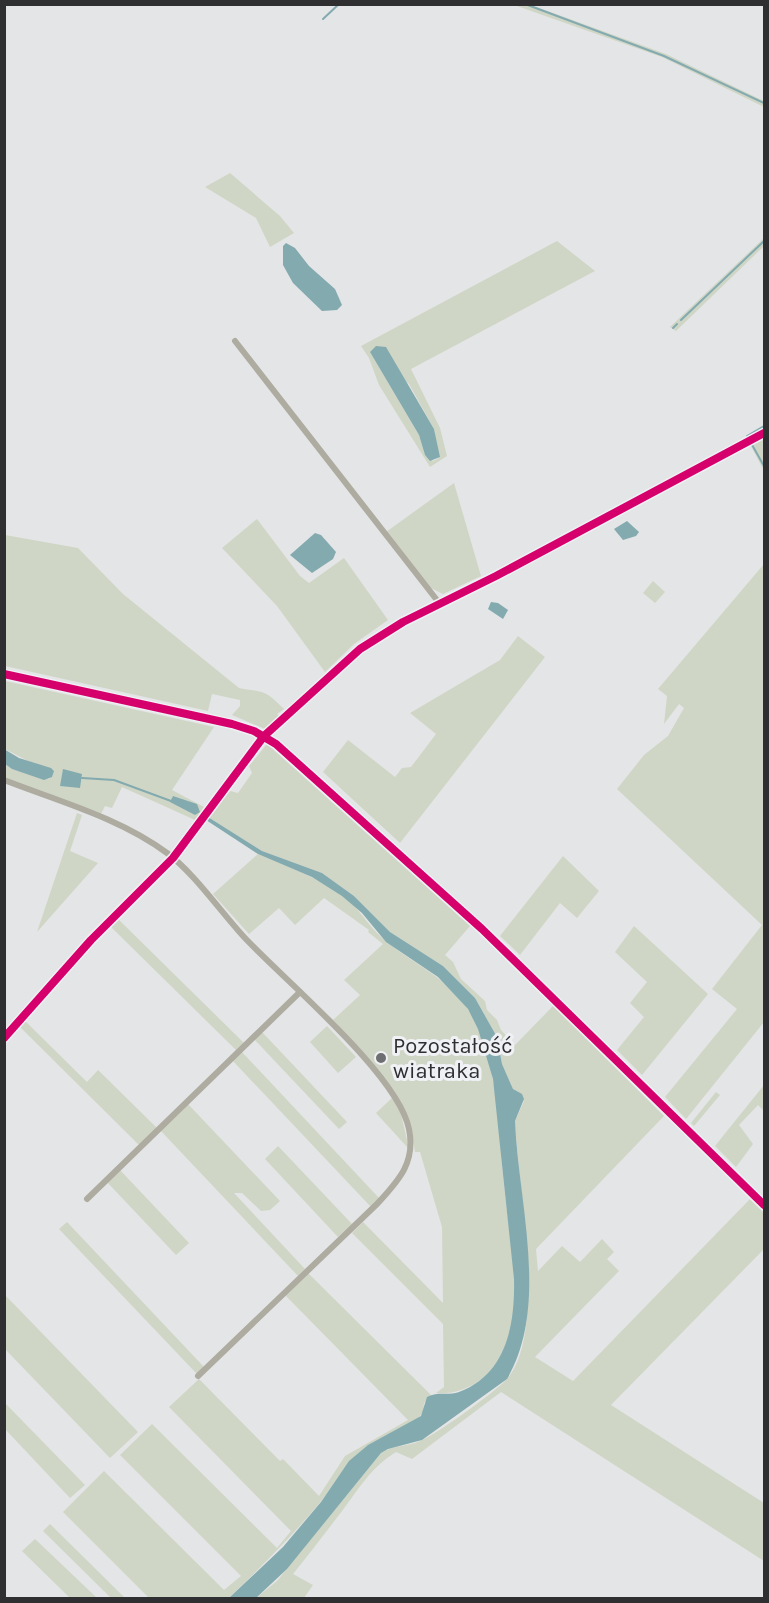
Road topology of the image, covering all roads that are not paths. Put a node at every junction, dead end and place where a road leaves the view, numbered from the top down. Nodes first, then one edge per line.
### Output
1 (235, 340) dead end
2 (765, 433) edge
3 (440, 604) junction
4 (4, 674) edge
5 (264, 736) junction
6 (4, 780) edge
7 (173, 858) junction
8 (300, 992) junction
9 (4, 1038) edge
10 (87, 1199) dead end
11 (765, 1205) edge
12 (198, 1376) dead end

1 - 3 street
2 - 3 street
3 - 5 street
4 - 5 street
5 - 7 street
5 - 11 street
6 - 7 street
7 - 8 street
7 - 9 street
8 - 10 street
8 - 12 street

